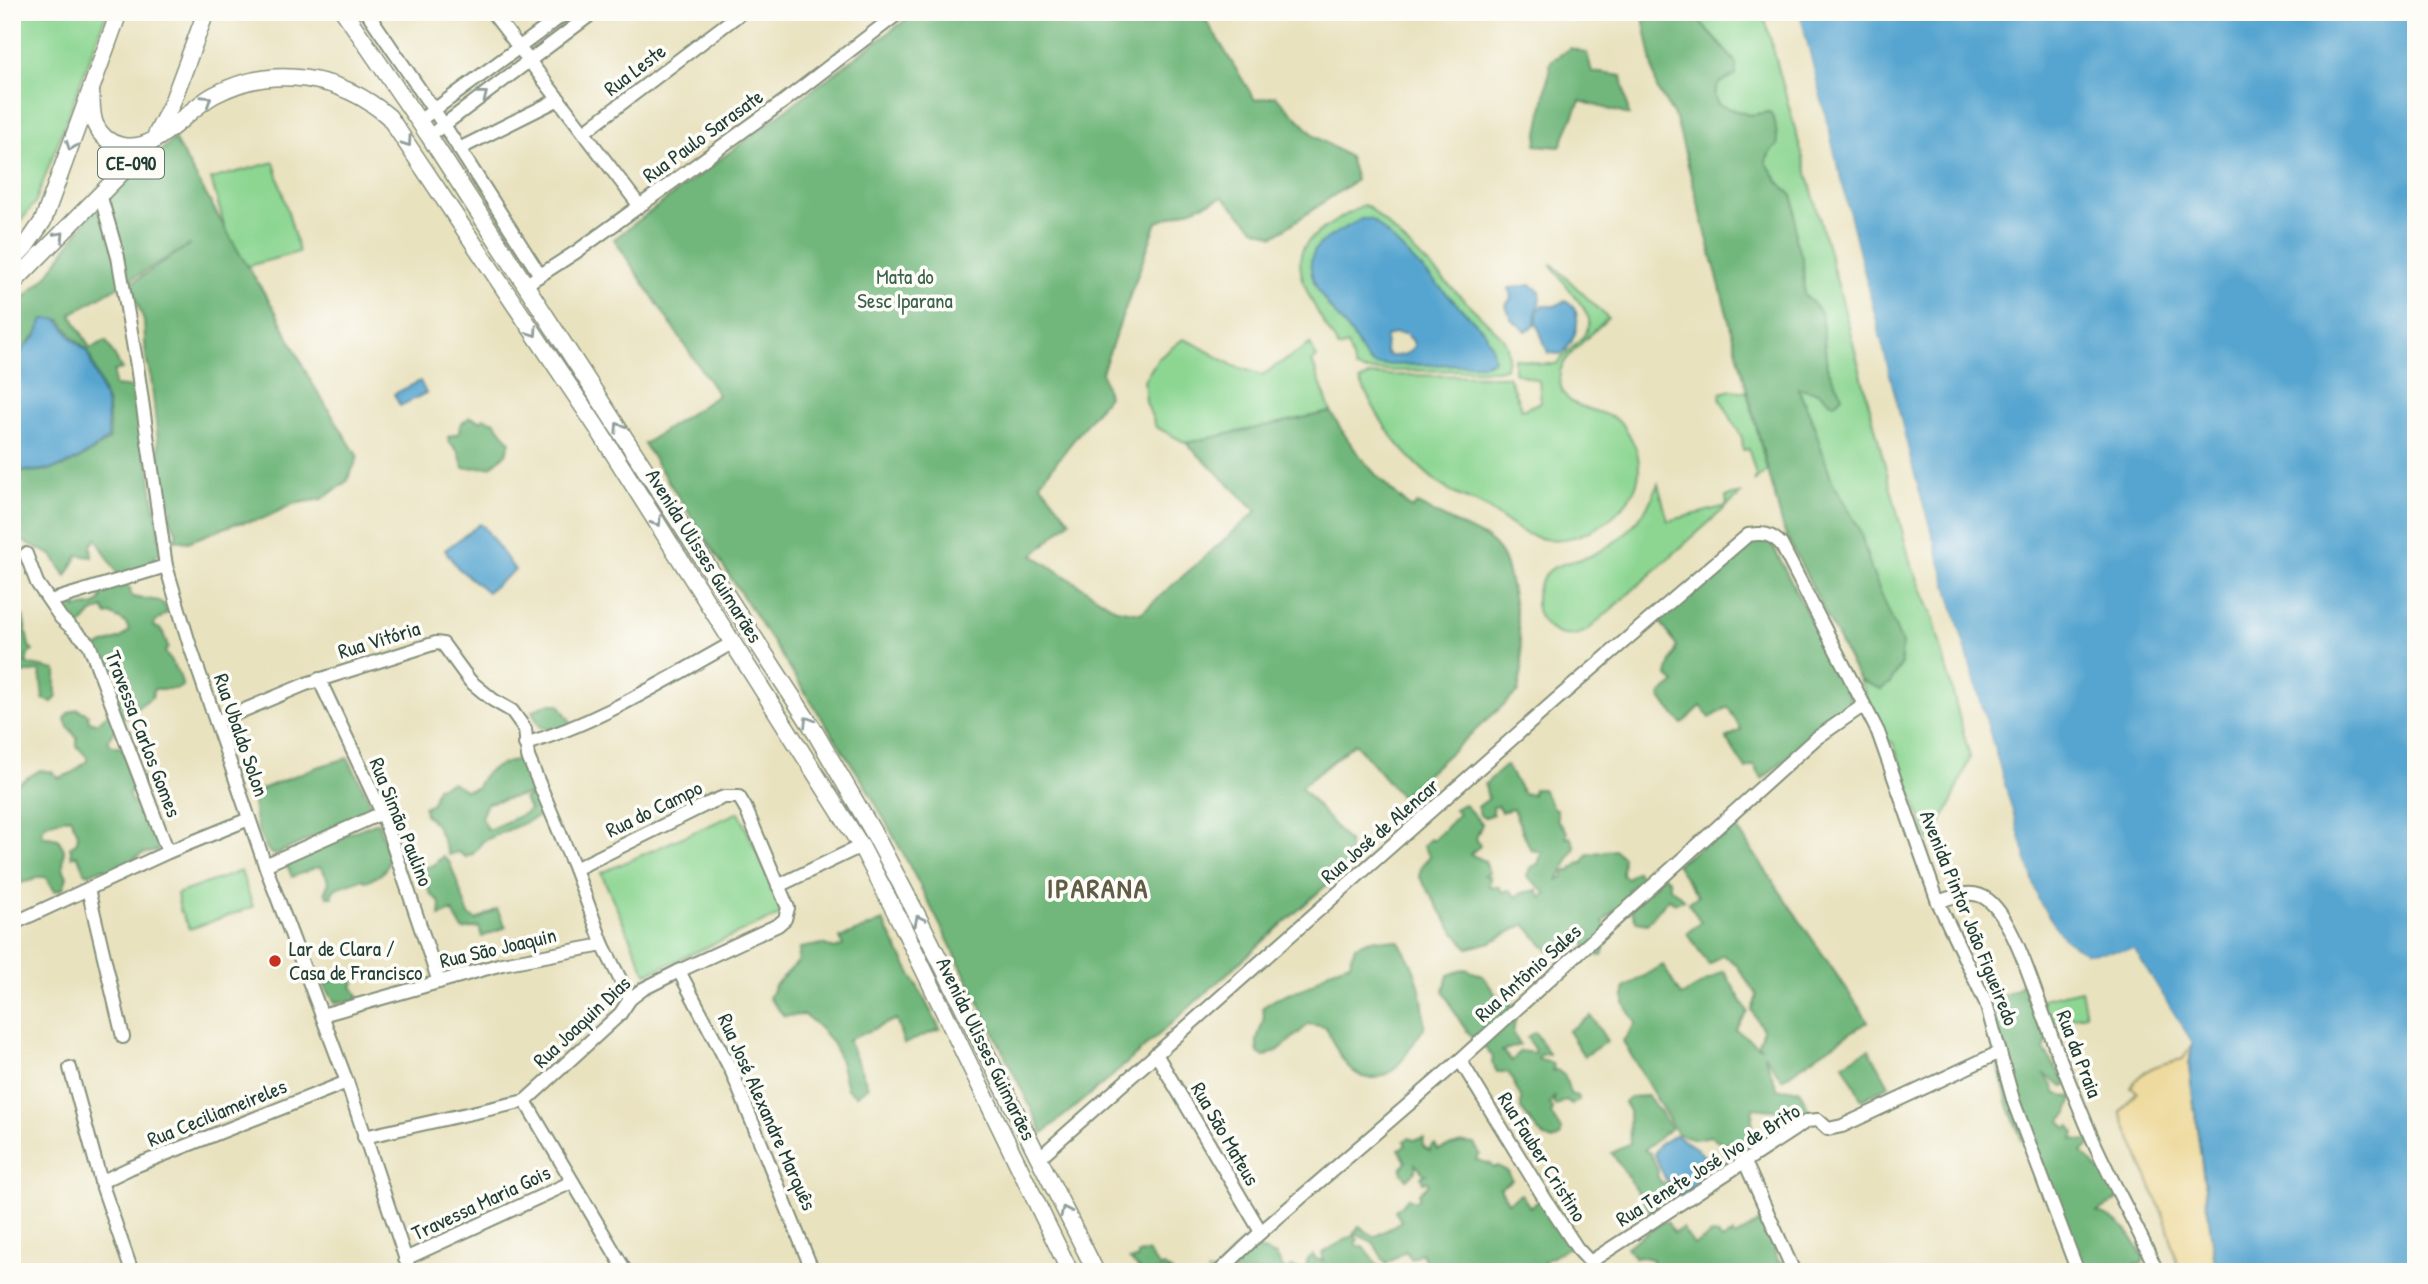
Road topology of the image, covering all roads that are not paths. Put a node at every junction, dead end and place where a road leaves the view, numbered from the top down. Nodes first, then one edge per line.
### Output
1 (119, 12) edge
2 (206, 12) edge
3 (344, 12) edge
4 (367, 12) edge
5 (492, 12) edge
6 (567, 12) edge
7 (594, 12) edge
8 (742, 12) edge
9 (900, 12) edge
10 (580, 17) edge
11 (520, 48) junction
12 (530, 61) junction
13 (91, 92) junction
14 (559, 99) junction
15 (434, 111) junction
16 (419, 121) junction
17 (444, 125) junction
18 (584, 132) junction
19 (429, 136) junction
20 (153, 141) junction
21 (459, 149) junction
22 (100, 194) junction
23 (467, 197) junction
24 (639, 205) junction
25 (451, 208) junction
26 (12, 260) edge
27 (540, 275) junction
28 (12, 284) edge
29 (525, 285) junction
30 (1748, 535) joint
31 (26, 554) dead end
32 (166, 566) junction
33 (50, 601) junction
34 (734, 642) junction
35 (319, 679) junction
36 (1864, 705) junction
37 (216, 722) junction
38 (525, 744) junction
39 (382, 813) junction
40 (249, 819) junction
41 (861, 846) junction
42 (168, 852) junction
43 (265, 864) junction
44 (575, 869) junction
45 (778, 886) junction
46 (88, 889) junction
47 (1938, 902) junction
48 (12, 924) edge
49 (603, 945) junction
50 (679, 971) junction
51 (439, 982) junction
52 (630, 999) junction
53 (322, 1015) junction
54 (123, 1037) dead end
55 (2000, 1052) junction
56 (1156, 1055) junction
57 (1460, 1060) junction
58 (70, 1068) dead end
59 (347, 1082) junction
60 (525, 1101) junction
61 (365, 1137) junction
62 (1039, 1158) junction
63 (1744, 1160) junction
64 (101, 1182) junction
65 (572, 1182) junction
66 (1261, 1232) junction
67 (1086, 1253) junction
68 (408, 1266) edge
69 (1068, 1267) edge
70 (1592, 1267) edge
71 (132, 1272) edge
72 (626, 1272) edge
73 (813, 1272) edge
74 (1096, 1272) edge
75 (1219, 1272) edge
76 (1794, 1272) edge
77 (2078, 1272) edge
78 (2157, 1272) edge

1 - 13 main road, CE-090
2 - 20 main road, CE-090
3 - 16 main road, Avenida Ulisses Guimarães
4 - 15 street
5 - 11 street
6 - 11 street
7 - 10 street
8 - 18 street, Rua Leste
9 - 24 street, Rua Paulo Sarasate
10 - 12 street
11 - 12 street
11 - 15 street
12 - 14 street
17 -> 12 street
13 - 20 main road
13 -> 26 main road, CE-090
14 - 18 street
14 - 21 street
15 - 16 street
15 - 17 street
16 - 19 main road, Avenida Ulisses Guimarães
17 - 19 street
17 - 21 street
18 - 24 street
19 - 23 main road, Avenida Ulisses Guimarães
20 - 22 main road, CE-090
20 -> 25 main road, Avenida Ulisses Guimarães
21 - 27 street
28 -> 22 main road, CE-090
22 - 32 street, Rua Ubaldo Solon
23 - 25 main road
23 - 29 main road, Avenida Ulisses Guimarães
24 - 27 street, Rua Paulo Sarasate
25 -> 34 main road, Avenida Ulisses Guimarães
27 - 29 street, Rua Paulo Sarasate
62 -> 29 main road, Avenida Ulisses Guimarães
30 - 36 street, Avenida Pintor João Figueiredo
30 - 56 street, Rua José de Alencar
31 - 33 street, Travessa Carlos Gomes
32 - 33 street
32 - 37 street, Rua Ubaldo Solon
33 - 42 street, Travessa Carlos Gomes
34 - 38 street
34 - 41 main road, Avenida Ulisses Guimarães
35 - 37 street, Rua Vitória
35 - 38 street, Rua Vitória
35 - 39 street, Rua Simão Paulino
36 - 47 street, Avenida Pintor João Figueiredo
36 - 57 street, Rua Antônio Sales
37 - 40 street, Rua Ubaldo Solon
38 - 44 street
39 - 43 street
39 - 51 street, Rua Simão Paulino
40 - 42 street
40 - 43 street, Rua Ubaldo Solon
41 - 45 street
41 - 69 main road, Avenida Ulisses Guimarães
42 - 46 street
43 - 53 street, Rua Ubaldo Solon
44 - 45 street, Rua do Campo
44 - 49 street
45 - 50 street, Rua Joaquin Dias
46 - 48 street
46 - 54 street
47 - 55 street, Avenida Pintor João Figueiredo
47 - 78 street, Rua da Praia
49 - 51 street, Rua São Joaquin
49 - 52 street
50 - 52 street, Rua Joaquin Dias
50 - 73 street, Rua José Alexandre Marquês
51 - 53 street, Rua São Joaquin
52 - 60 street, Rua Joaquin Dias
53 - 59 street, Rua Ubaldo Solon
55 - 63 street, Rua Tenete José Ivo de Brito
55 - 77 street, Avenida Pintor João Figueiredo
56 - 62 street, Rua José de Alencar
56 - 66 street, Rua São Mateus
57 - 66 street, Rua Antônio Sales
57 - 70 street, Rua Fauber Cristino
58 - 64 street
59 - 61 street, Rua Ubaldo Solon
59 - 64 street, Rua Ceciliameireles
60 - 61 street, Rua Joaquin Dias
60 - 65 street
61 - 68 street, Rua Ubaldo Solon
67 -> 62 main road, Avenida Ulisses Guimarães
63 - 70 street, Rua Tenete José Ivo de Brito
63 - 76 street
64 - 71 street
65 - 68 street, Travessa Maria Gois
65 - 72 street
66 - 75 street, Rua Antônio Sales
67 - 69 main road
67 - 74 main road, Avenida Ulisses Guimarães

